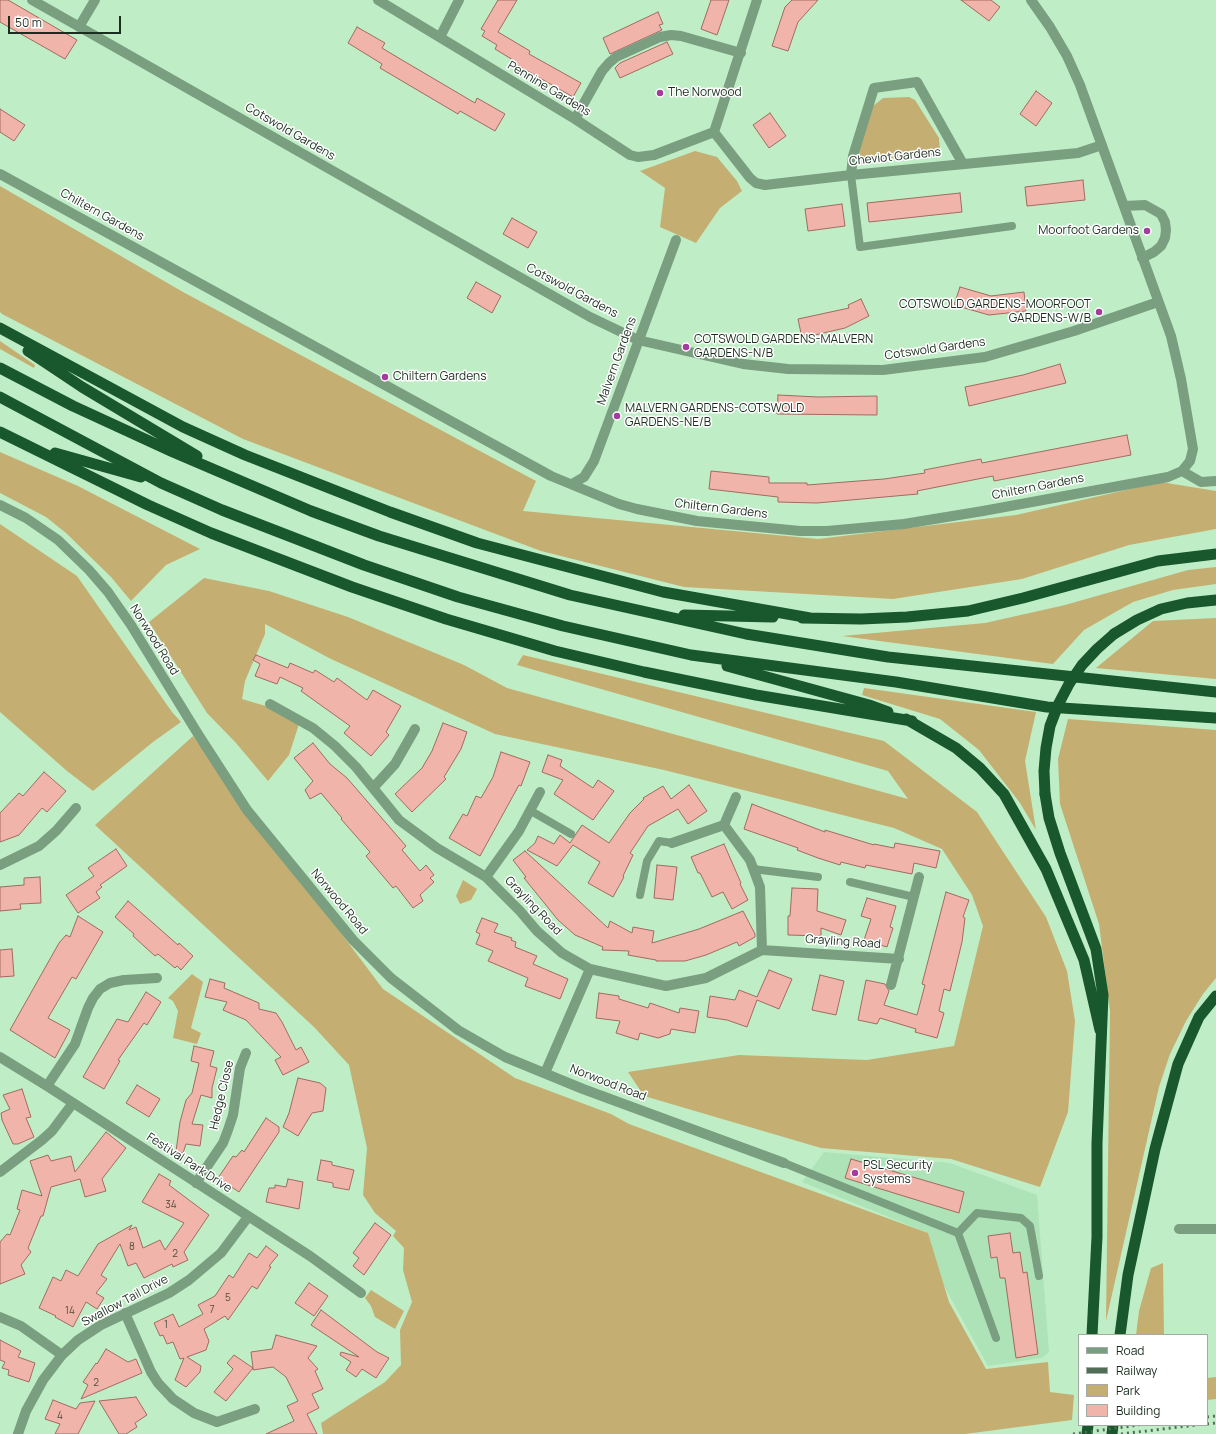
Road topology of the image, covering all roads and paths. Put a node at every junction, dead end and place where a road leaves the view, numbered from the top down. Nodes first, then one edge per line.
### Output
1 (32, 0) edge
2 (95, 0) edge
3 (378, 0) edge
4 (460, 0) edge
5 (757, 0) edge
6 (1031, 0) edge
7 (79, 27) junction
8 (440, 37) junction
9 (741, 53) junction
10 (575, 119) junction
11 (714, 132) junction
12 (1102, 145) junction
13 (963, 164) junction
14 (0, 174) edge
15 (851, 175) junction
16 (1124, 206) junction
17 (1012, 226) dead end
18 (676, 240) dead end
19 (1142, 258) junction
20 (1158, 302) junction
21 (0, 328) edge
22 (0, 332) edge
23 (638, 340) junction
24 (0, 368) edge
25 (0, 397) edge
26 (0, 432) edge
27 (29, 446) junction
28 (1182, 471) junction
29 (236, 479) junction
30 (1216, 481) edge
31 (161, 483) junction
32 (572, 484) junction
33 (0, 505) edge
34 (1216, 554) edge
35 (1216, 600) edge
36 (658, 615) junction
37 (810, 618) junction
38 (691, 655) junction
39 (1216, 692) edge
40 (270, 704) dead end
41 (1216, 718) edge
42 (912, 721) junction
43 (415, 729) dead end
44 (373, 788) junction
45 (540, 792) dead end
46 (736, 797) dead end
47 (76, 808) dead end
48 (531, 811) junction
49 (724, 825) junction
50 (571, 834) dead end
51 (672, 843) joint
52 (0, 865) edge
53 (753, 869) junction
54 (486, 877) junction
55 (818, 877) dead end
56 (919, 877) dead end
57 (850, 882) dead end
58 (640, 895) dead end
59 (914, 897) junction
60 (762, 950) junction
61 (898, 959) junction
62 (590, 969) junction
63 (157, 978) dead end
64 (891, 986) dead end
65 (1216, 996) edge
66 (1100, 1030) junction
67 (246, 1053) dead end
68 (0, 1057) edge
69 (545, 1073) junction
70 (47, 1086) junction
71 (73, 1103) junction
72 (784, 1163) joint
73 (0, 1172) edge
74 (196, 1183) junction
75 (248, 1217) junction
76 (1216, 1229) edge
77 (1179, 1230) dead end
78 (958, 1232) junction
79 (1039, 1276) dead end
80 (361, 1293) dead end
81 (125, 1313) junction
82 (0, 1317) edge
83 (1092, 1334) edge
84 (1120, 1334) edge
85 (996, 1338) dead end
86 (62, 1355) junction
87 (255, 1409) dead end
88 (18, 1434) edge

1 - 7 street, Cotswold Gardens
2 - 7 street
3 - 8 street, Pennine Gardens
4 - 8 street
5 - 9 street
6 - 12 street
7 - 23 street, Cotswold Gardens
8 - 10 street, Pennine Gardens
9 - 10 street
9 - 11 street
10 - 11 street, Pennine Gardens
11 - 15 street, Cheviot Gardens
12 - 13 street, Cheviot Gardens
12 - 16 street
13 - 15 street, Cheviot Gardens
13 - 15 street
14 - 32 street, Chiltern Gardens
15 - 17 lane
16 - 19 street
16 - 19 street
18 - 23 street, Malvern Gardens
19 - 20 street
20 - 23 street, Cotswold Gardens
20 - 28 street
21 - 37 highway
22 - 29 highway
23 - 32 street, Malvern Gardens
24 - 29 highway
25 - 31 highway
26 - 27 highway
27 - 31 highway
27 - 42 highway
28 - 30 street
28 - 32 street, Chiltern Gardens
29 - 36 highway
31 - 38 highway
33 - 69 street, Norwood Road
34 - 37 highway
35 - 66 highway, bridge
36 - 37 highway
36 - 39 highway
38 - 41 highway
38 - 42 highway
40 - 44 street, Grayling Road
42 - 66 highway
43 - 44 street
44 - 54 street, Grayling Road
45 - 48 street
46 - 49 street
47 - 52 street
48 - 50 lane
48 - 54 street
49 - 51 street
49 - 53 street
51 - 58 lane
53 - 55 lane
53 - 60 street
54 - 62 street, Grayling Road
56 - 59 street
57 - 59 lane
59 - 61 street
60 - 61 street, Grayling Road
60 - 62 street, Grayling Road
61 - 64 street
62 - 69 street
63 - 70 street
65 - 84 highway
66 - 83 highway
67 - 74 street, Hedge Close
68 - 70 street, Festival Park Drive
69 - 72 street, Norwood Road
70 - 71 street, Festival Park Drive
71 - 73 street
71 - 74 street, Festival Park Drive
72 - 78 lane
74 - 75 street, Festival Park Drive
75 - 80 street, Festival Park Drive
75 - 81 street, Swallow Tail Drive
76 - 77 street
78 - 79 lane
78 - 85 lane
81 - 86 street, Swallow Tail Drive
81 - 87 street
82 - 86 street
86 - 88 street, Swallow Tail Drive

